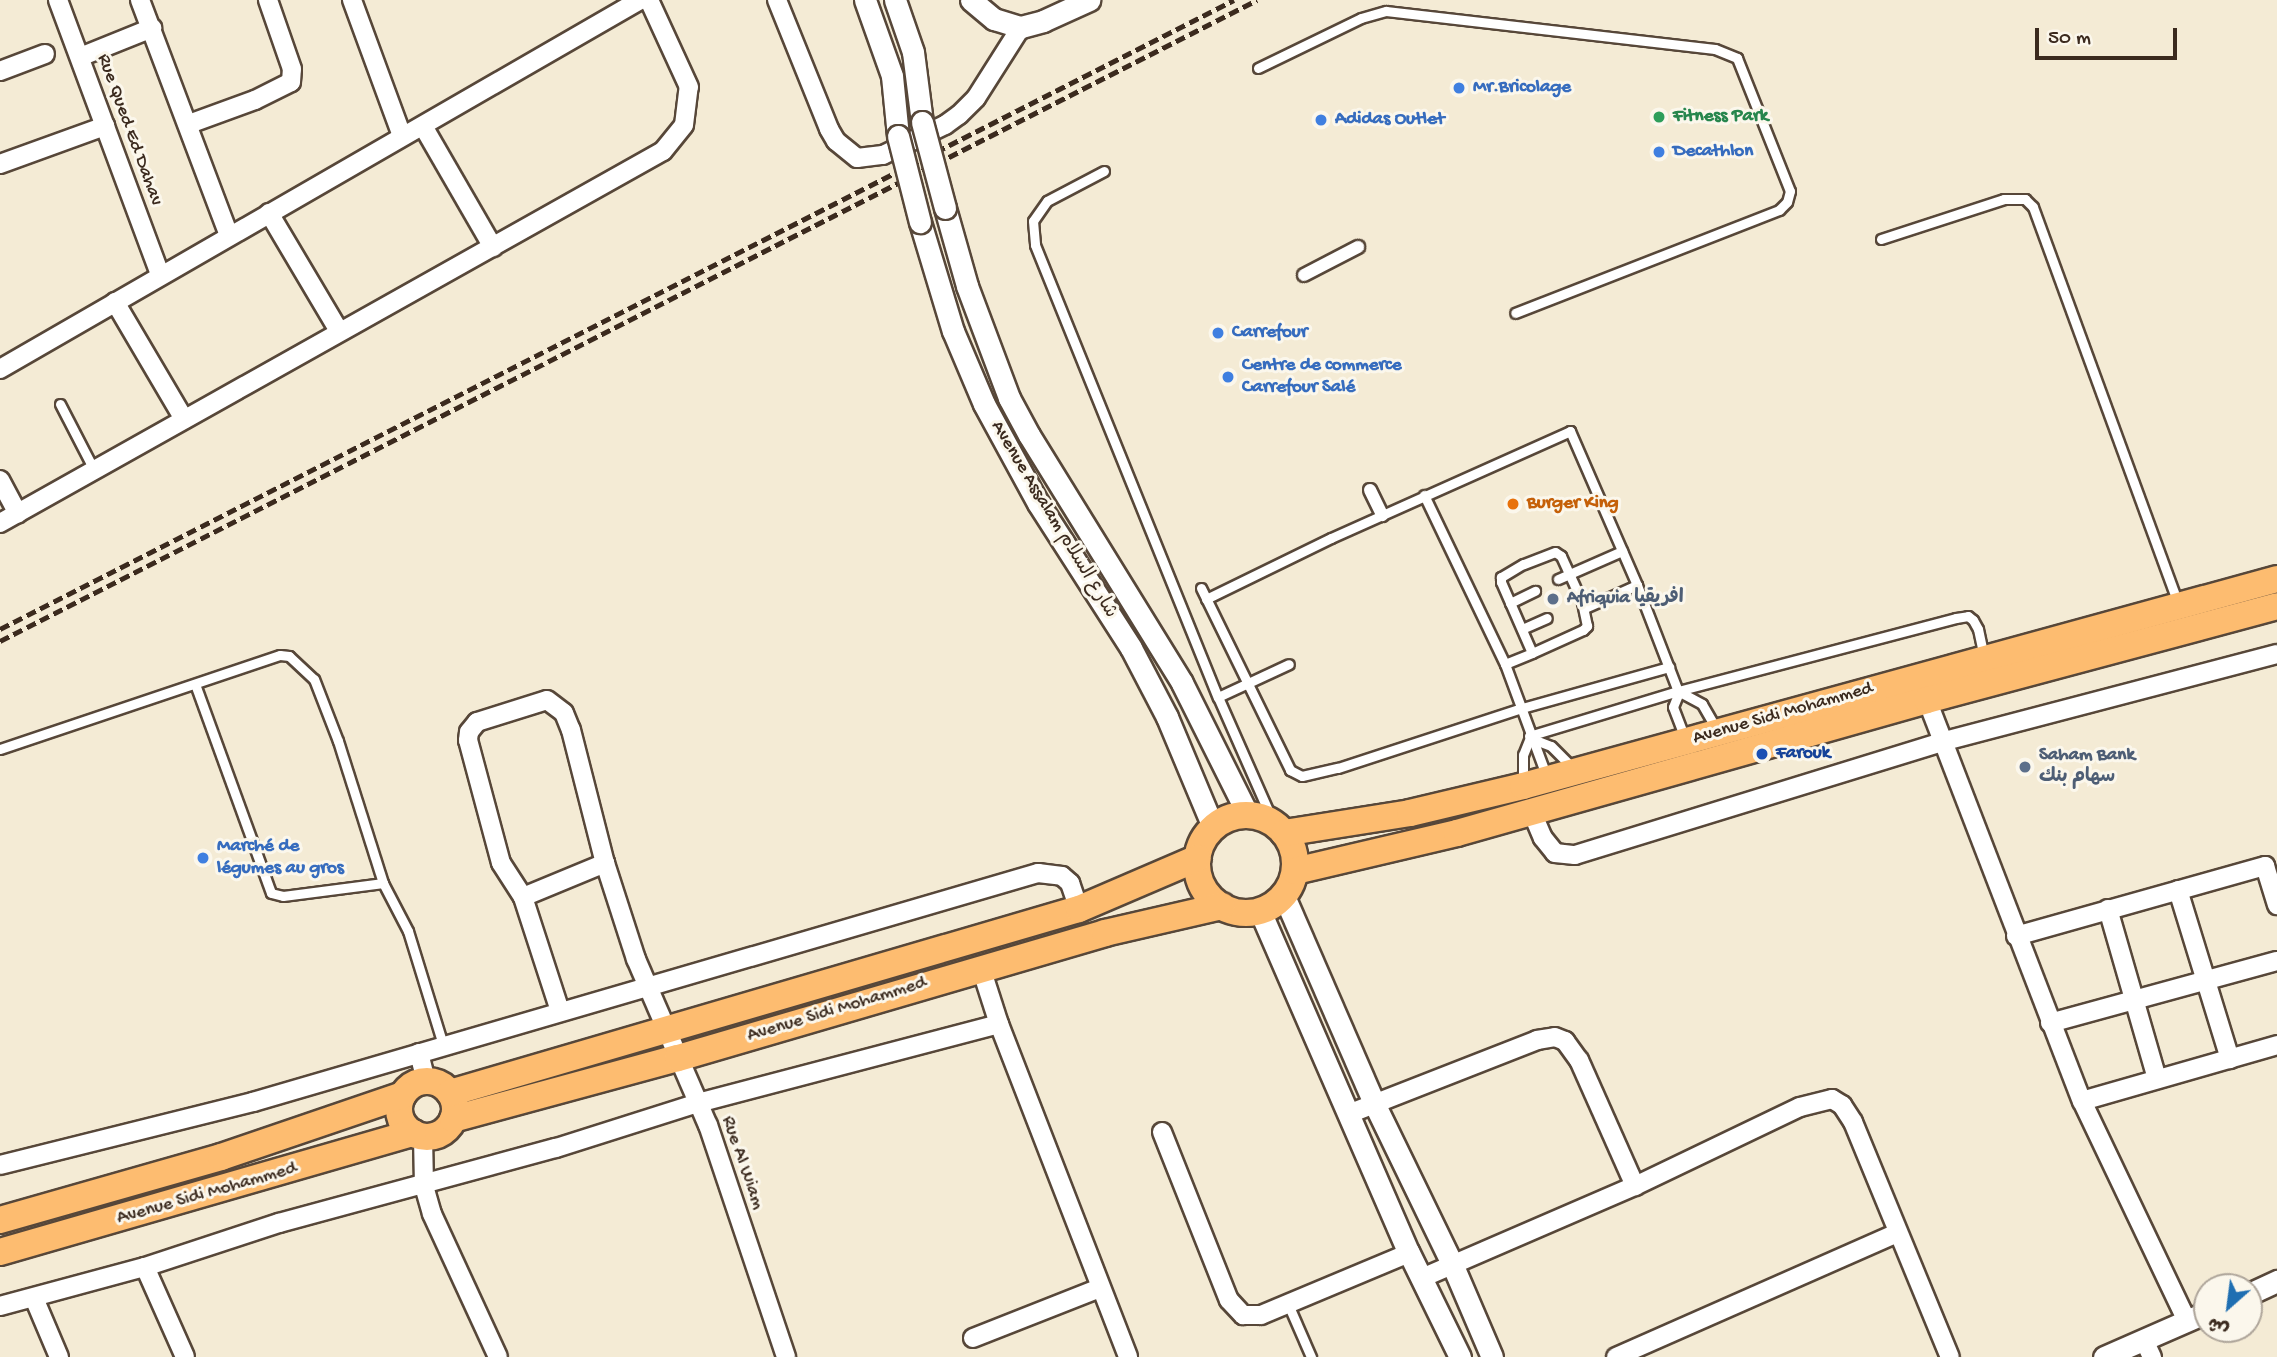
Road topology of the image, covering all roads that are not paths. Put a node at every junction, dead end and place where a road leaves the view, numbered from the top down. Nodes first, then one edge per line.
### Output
1 (58, 0) edge
2 (141, 0) edge
3 (268, 0) edge
4 (352, 0) edge
5 (640, 0) edge
6 (649, 0) edge
7 (777, 0) edge
8 (865, 0) edge
9 (895, 0) edge
10 (971, 0) edge
11 (1089, 0) edge
12 (1021, 27) junction
13 (152, 28) junction
14 (45, 54) dead end
15 (80, 57) junction
16 (1258, 68) dead end
17 (0, 69) edge
18 (189, 124) junction
19 (105, 126) junction
20 (423, 126) junction
21 (924, 129) junction
22 (402, 136) junction
23 (0, 164) edge
24 (1104, 171) dead end
25 (269, 213) junction
26 (229, 236) junction
27 (1881, 239) dead end
28 (493, 247) junction
29 (1358, 247) dead end
30 (160, 275) junction
31 (1304, 275) dead end
32 (115, 302) junction
33 (1515, 313) dead end
34 (339, 331) junction
35 (0, 369) edge
36 (60, 404) dead end
37 (184, 419) junction
38 (94, 470) junction
39 (0, 480) edge
40 (1370, 490) dead end
41 (1424, 495) junction
42 (18, 514) junction
43 (1382, 515) junction
44 (0, 523) edge
45 (1622, 551) junction
46 (1570, 574) junction
47 (1558, 579) dead end
48 (2277, 579) edge
49 (1637, 586) junction
50 (1201, 588) dead end
51 (1535, 592) dead end
52 (1206, 599) junction
53 (1510, 603) junction
54 (1583, 605) junction
55 (1571, 606) dead end
56 (2277, 606) edge
57 (2180, 607) junction
58 (1547, 618) dead end
59 (1522, 629) junction
60 (2190, 631) junction
61 (1532, 653) junction
62 (2277, 654) edge
63 (1984, 660) junction
64 (1289, 664) dead end
65 (1505, 664) junction
66 (1669, 667) junction
67 (1248, 683) junction
68 (195, 684) junction
69 (1678, 692) junction
70 (1218, 697) junction
71 (1927, 700) junction
72 (1522, 708) junction
73 (1718, 732) junction
74 (1530, 737) junction
75 (1686, 741) junction
76 (1945, 741) junction
77 (0, 749) edge
78 (1576, 771) junction
79 (1534, 791) junction
80 (1248, 815) junction
81 (1213, 827) junction
82 (1279, 828) junction
83 (1198, 858) junction
84 (606, 863) junction
85 (2271, 867) edge
86 (1295, 871) junction
87 (383, 883) junction
88 (2178, 890) junction
89 (1284, 895) junction
90 (523, 897) junction
91 (2277, 905) edge
92 (1222, 906) junction
93 (1079, 909) junction
94 (2108, 909) junction
95 (1260, 911) junction
96 (2016, 936) junction
97 (2277, 961) edge
98 (981, 968) junction
99 (2206, 981) junction
100 (647, 987) junction
101 (2134, 999) junction
102 (560, 1011) junction
103 (2050, 1023) junction
104 (999, 1024) junction
105 (665, 1031) junction
106 (443, 1045) junction
107 (2277, 1045) edge
108 (419, 1053) junction
109 (678, 1058) junction
110 (2230, 1059) junction
111 (2157, 1079) junction
112 (426, 1081) junction
113 (450, 1093) junction
114 (403, 1095) junction
115 (2082, 1101) junction
116 (698, 1103) junction
117 (1374, 1103) junction
118 (1351, 1114) junction
119 (453, 1119) junction
120 (1162, 1132) dead end
121 (418, 1135) junction
122 (0, 1165) edge
123 (424, 1186) junction
124 (1635, 1186) junction
125 (0, 1220) edge
126 (1896, 1233) junction
127 (0, 1252) edge
128 (1409, 1252) junction
129 (1453, 1266) junction
130 (145, 1267) junction
131 (1422, 1278) junction
132 (1100, 1288) junction
133 (34, 1298) junction
134 (1288, 1304) junction
135 (0, 1306) edge
136 (2193, 1318) edge
137 (2187, 1321) junction
138 (973, 1338) dead end
139 (2148, 1348) edge
140 (59, 1357) edge
141 (186, 1357) edge
142 (498, 1357) edge
143 (786, 1357) edge
144 (1128, 1357) edge
145 (1311, 1357) edge
146 (1460, 1357) edge
147 (1492, 1357) edge
148 (1616, 1357) edge
149 (1950, 1357) edge
150 (2104, 1357) edge

1 - 15 street, Rue Qued Ed Dahav
2 - 13 street
3 - 18 street
4 - 22 street
5 - 20 street
6 - 28 street
7 - 21 street
8 - 81 street, Avenue Assalam شارع السلام, bridge
9 - 21 street, Avenue Assalam شارع السلام
10 - 12 street
11 - 12 street
12 - 21 street
13 - 15 street
13 - 18 street
14 - 17 street
15 - 19 street, Rue Qued Ed Dahav
16 - 33 lane
18 - 26 street
19 - 23 street
19 - 30 street, Rue Qued Ed Dahav
20 - 22 street
20 - 28 street
21 - 80 street, Avenue Assalam شارع السلام, bridge
22 - 25 street
24 - 70 lane
25 - 26 street
25 - 34 street
26 - 30 street
27 - 57 lane
28 - 34 street
29 - 31 street
30 - 32 street
32 - 35 street
32 - 37 street
34 - 37 street
36 - 38 lane
37 - 38 street
38 - 42 street
39 - 42 street
40 - 43 street
41 - 43 lane
41 - 45 lane
41 - 65 lane
42 - 44 street
43 - 52 lane
45 - 46 lane
45 - 49 lane
46 - 47 lane
46 - 53 lane
46 - 54 lane
48 - 57 main road, Avenue Sidi Mohammed
49 - 54 lane
49 - 66 lane
50 - 52 lane
51 - 53 lane
52 - 67 lane
53 - 59 lane
54 - 55 lane
54 - 61 lane
56 - 60 main road, Avenue Sidi Mohammed
57 - 60 lane
57 - 63 main road, Avenue Sidi Mohammed
58 - 59 lane
59 - 61 lane
60 - 71 main road, Avenue Sidi Mohammed
61 - 65 lane
62 - 76 street
63 - 69 lane
63 - 73 main road, Avenue Sidi Mohammed
64 - 67 lane
65 - 72 lane
66 - 69 lane
66 - 72 lane
67 - 70 lane
67 - 72 lane
68 - 77 lane
68 - 87 lane
68 - 87 lane
69 - 73 lane
69 - 74 lane
69 - 75 lane
70 - 82 lane
71 - 76 street
71 - 79 main road, Avenue Sidi Mohammed
72 - 74 lane
73 - 75 main road, Avenue Sidi Mohammed
74 - 78 lane
74 - 79 lane
74 - 79 lane
75 - 78 main road, Avenue Sidi Mohammed
76 - 79 street
76 - 96 street
78 - 79 main road, Avenue Sidi Mohammed
79 - 82 main road, Avenue Sidi Mohammed
79 - 86 main road, Avenue Sidi Mohammed
80 - 81 main road
80 - 82 main road
81 - 83 main road
82 - 86 main road
83 - 92 main road
83 - 93 main road, Avenue Sidi Mohammed
84 - 90 street
84 - 90 street, Rue Al Wiam
84 - 100 street, Rue Al Wiam
85 - 88 street
85 - 91 street
86 - 89 main road
87 - 106 lane
88 - 94 street
88 - 99 street
89 - 95 main road
89 - 117 street
90 - 102 street, Rue Al Wiam
92 - 95 main road
92 - 98 main road, Avenue Sidi Mohammed
93 - 100 street
93 - 105 main road, Avenue Sidi Mohammed
94 - 96 street
94 - 101 street
95 - 118 street
96 - 103 street
97 - 99 street
98 - 104 street
98 - 109 main road, Avenue Sidi Mohammed
99 - 101 street
99 - 110 street
100 - 102 street
100 - 105 street, Rue Al Wiam
101 - 103 street
101 - 111 street
102 - 106 street
103 - 115 street
104 - 116 street
104 - 132 street
105 - 109 street, Rue Al Wiam
105 - 113 main road, Avenue Sidi Mohammed
106 - 108 street
107 - 110 street
108 - 112 street
108 - 122 street
109 - 116 street, Rue Al Wiam
109 - 119 main road, Avenue Sidi Mohammed
110 - 111 street
111 - 115 street
112 - 113 main road
112 - 114 main road
113 - 119 main road
114 - 121 main road
114 - 125 main road, Avenue Sidi Mohammed
115 - 137 street
116 - 123 street
116 - 143 street, Rue Al Wiam
117 - 118 street
117 - 124 street
117 - 129 street
118 - 128 street
119 - 121 main road
120 - 134 street
121 - 123 street
121 - 127 main road, Avenue Sidi Mohammed
123 - 130 street
123 - 142 street
124 - 126 street
124 - 129 street
126 - 148 street
126 - 149 street
128 - 131 street
128 - 134 street
129 - 131 street
129 - 147 street
130 - 133 street
130 - 141 street
131 - 146 street
132 - 138 street
132 - 144 street
133 - 135 street
133 - 140 street
134 - 145 lane
136 - 137 street
137 - 139 street
139 - 150 street

